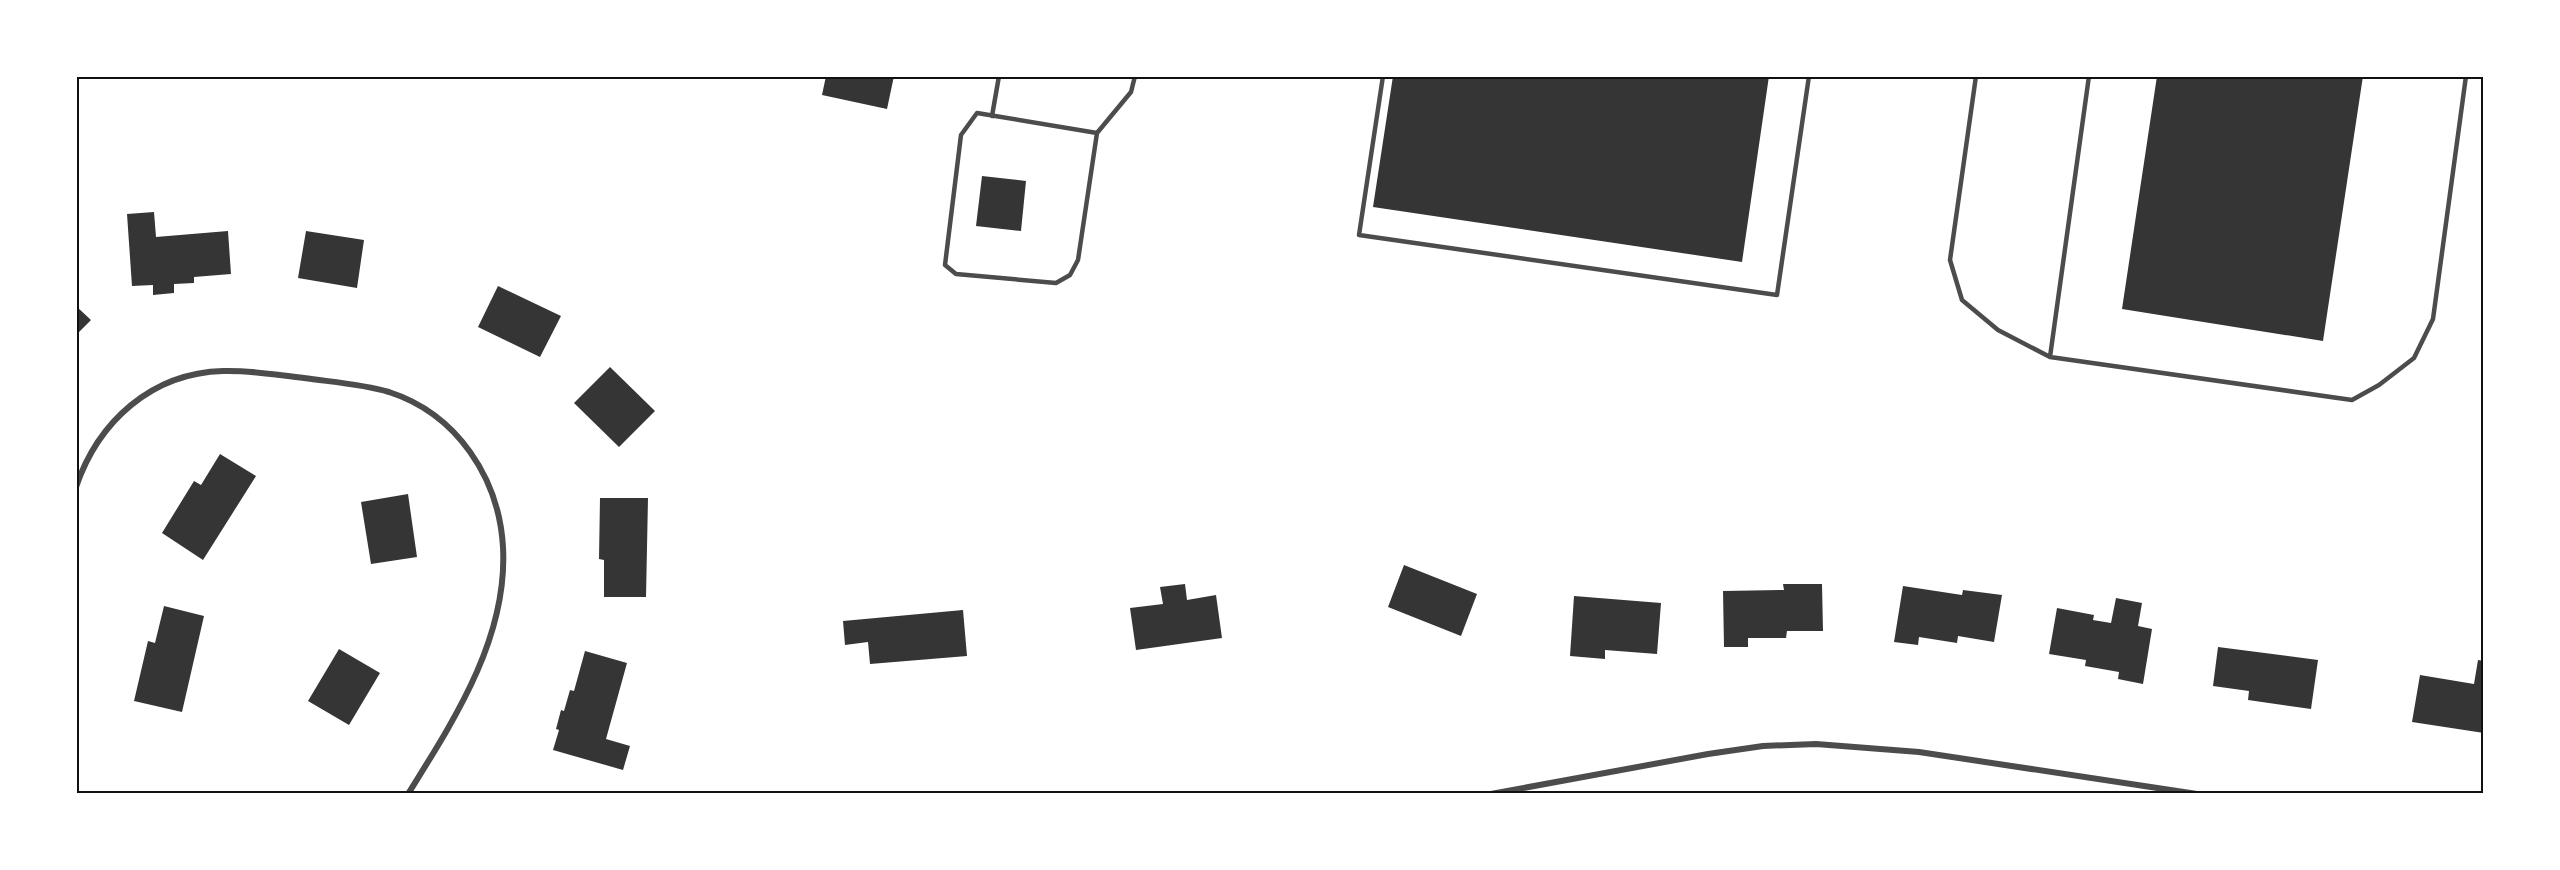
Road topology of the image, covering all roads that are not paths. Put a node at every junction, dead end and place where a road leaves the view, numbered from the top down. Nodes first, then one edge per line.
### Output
1 (999, 76) edge
2 (1135, 76) edge
3 (1383, 76) edge
4 (1809, 76) edge
5 (1976, 76) edge
6 (2089, 76) edge
7 (2466, 76) edge
8 (992, 116) junction
9 (1097, 133) junction
10 (2050, 357) junction
11 (76, 487) edge
12 (408, 794) edge
13 (1491, 794) edge
14 (2197, 794) edge

1 - 8 lane
2 - 9 lane
3 - 4 lane
5 - 10 lane
6 - 10 lane
7 - 10 lane
8 - 9 lane
8 - 9 lane
11 - 12 street
13 - 14 street

